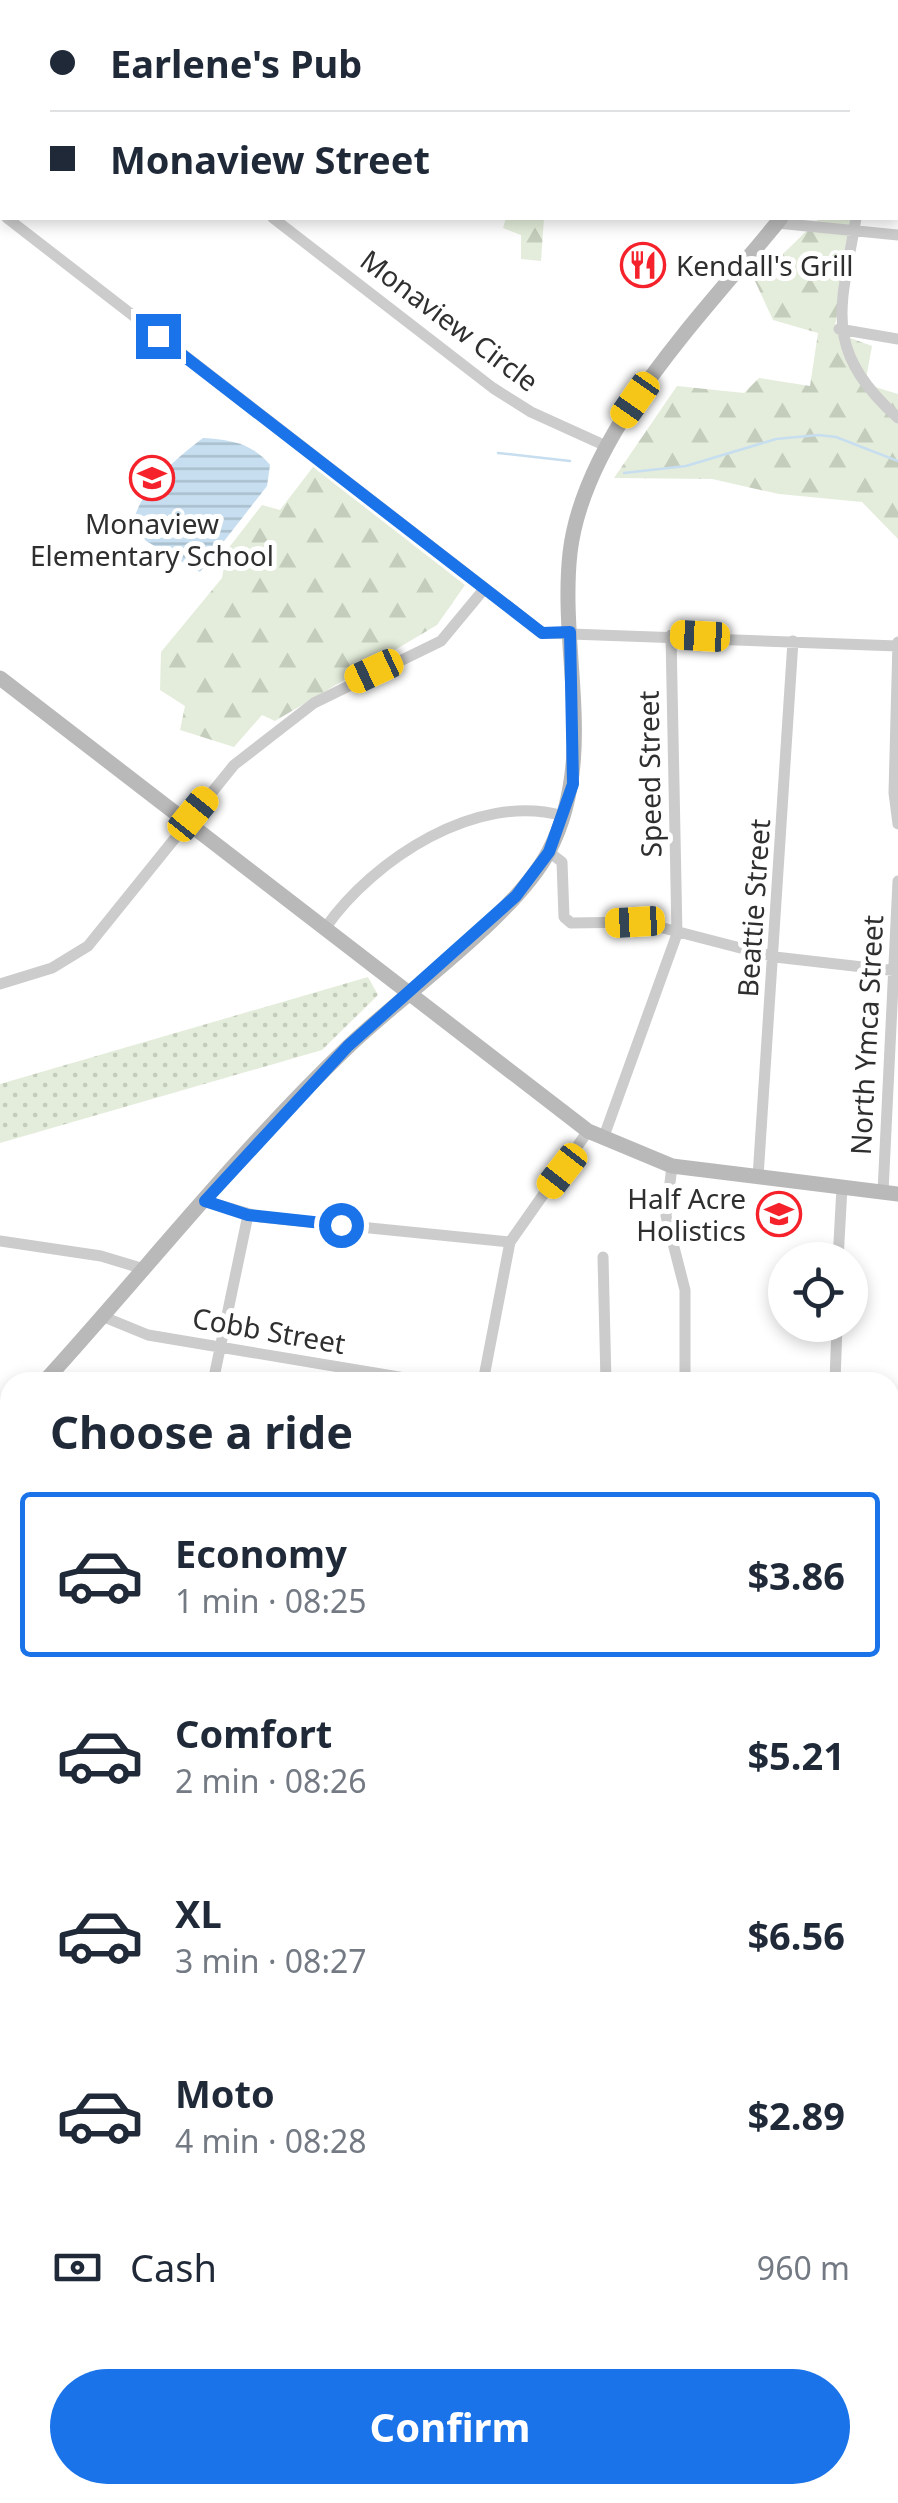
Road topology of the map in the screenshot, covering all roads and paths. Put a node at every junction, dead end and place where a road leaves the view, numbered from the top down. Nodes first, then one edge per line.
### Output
1 (11, 220) edge
2 (276, 220) edge
3 (779, 220) edge
4 (855, 223) edge
5 (898, 236) edge
6 (839, 329) junction
7 (898, 339) edge
8 (898, 418) edge
9 (606, 446) junction
10 (484, 588) junction
11 (570, 632) junction
12 (671, 635) junction
13 (792, 640) junction
14 (898, 644) edge
15 (0, 678) edge
16 (563, 816) junction
17 (185, 823) junction
18 (898, 824) edge
19 (549, 852) junction
20 (898, 881) edge
21 (326, 927) junction
22 (678, 934) junction
23 (776, 957) junction
24 (896, 971) edge
25 (0, 984) edge
26 (406, 992) junction
27 (596, 1135) junction
28 (672, 1166) junction
29 (758, 1178) junction
30 (842, 1187) junction
31 (890, 1193) edge
32 (205, 1201) junction
33 (248, 1215) junction
34 (0, 1242) edge
35 (510, 1242) junction
36 (839, 1242) edge
37 (603, 1258) dead end
38 (144, 1269) junction
39 (104, 1317) junction
40 (837, 1342) edge
41 (221, 1347) junction
42 (53, 1372) edge
43 (216, 1372) edge
44 (370, 1372) edge
45 (485, 1372) edge
46 (606, 1372) edge
47 (685, 1372) edge
48 (836, 1372) edge

1 - 10 street
2 - 9 street, Monaview Circle
3 - 4 street
3 - 9 main road
4 - 5 street
4 - 6 street
6 - 7 street
6 - 8 street
9 - 11 main road
10 - 11 street
10 - 17 street
11 - 12 street
11 - 16 main road
12 - 13 street
12 - 22 street, Speed Street
13 - 14 street
13 - 23 street, Beattie Street
14 - 18 street
15 - 17 main road
16 - 19 main road
16 - 21 street
17 - 21 main road
17 - 25 street
19 - 22 street
19 - 26 main road
20 - 24 street, North Ymca Street
21 - 26 main road
22 - 23 street
22 - 27 street, Speed Street
23 - 24 street
23 - 29 street, Beattie Street
24 - 31 street, North Ymca Street
26 - 27 main road
26 - 32 main road
27 - 28 main road
27 - 35 street, Speed Street
28 - 29 main road
28 - 47 street
29 - 30 main road
30 - 31 main road
30 - 36 street
32 - 33 street
32 - 38 main road
33 - 35 street
33 - 41 street
34 - 38 street
35 - 45 street
37 - 46 street
38 - 39 main road
39 - 41 street, Cobb Street
39 - 42 main road
40 - 48 street
41 - 43 street
41 - 44 street, Cobb Street

